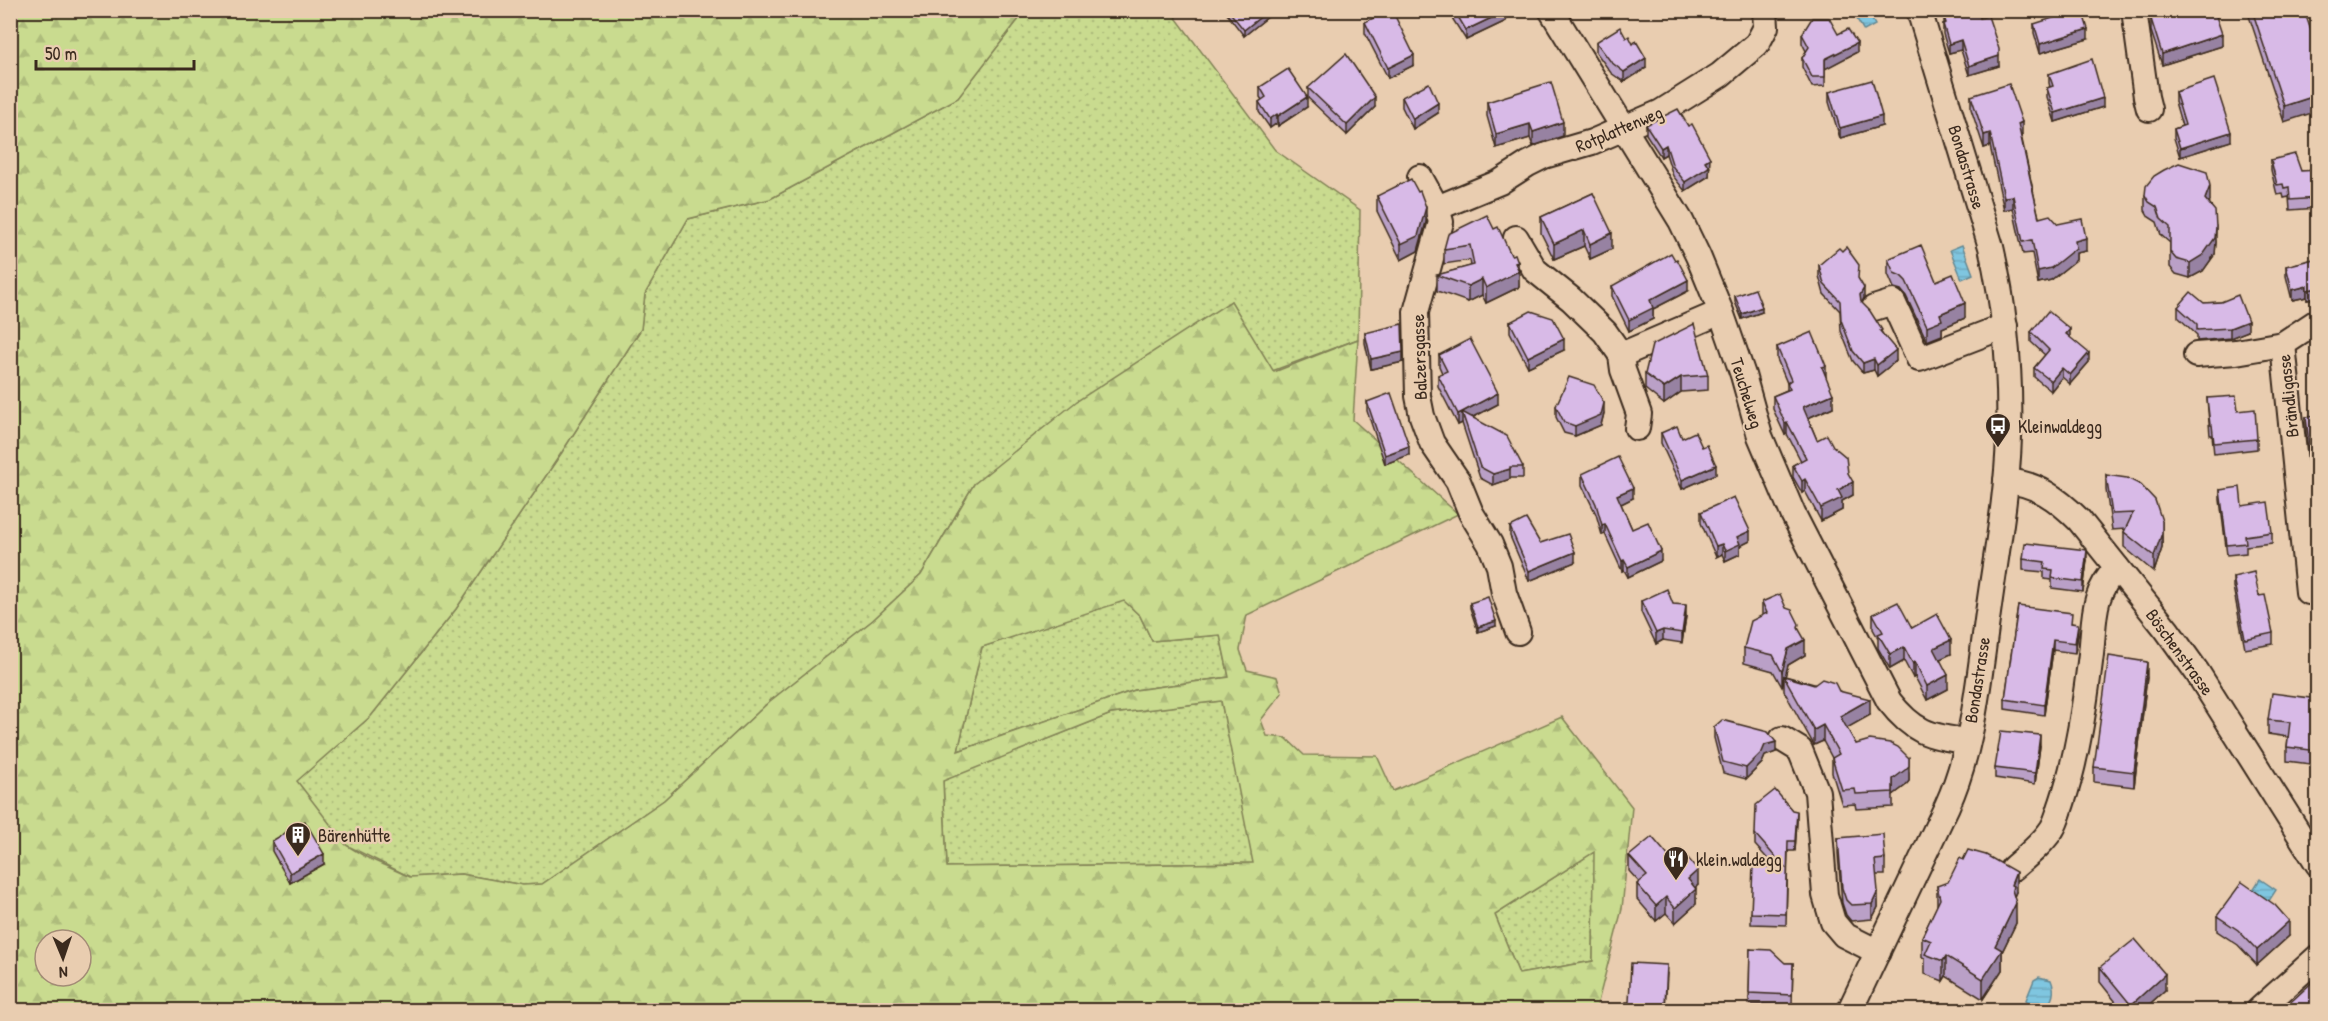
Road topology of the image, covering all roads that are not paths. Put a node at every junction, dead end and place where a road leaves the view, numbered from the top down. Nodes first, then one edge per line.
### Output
1 (1551, 10) edge
2 (1765, 10) edge
3 (1919, 10) edge
4 (2134, 10) edge
5 (2149, 109) dead end
6 (1623, 127) junction
7 (1420, 177) dead end
8 (1437, 207) junction
9 (1516, 238) dead end
10 (1874, 308) dead end
11 (1721, 312) junction
12 (2318, 321) edge
13 (2005, 326) junction
14 (2283, 344) junction
15 (1621, 355) junction
16 (2196, 355) dead end
17 (1637, 428) dead end
18 (2006, 481) junction
19 (2116, 568) junction
20 (2308, 592) dead end
21 (1518, 632) dead end
22 (1782, 739) dead end
23 (1967, 741) junction
24 (2318, 864) edge
25 (2013, 868) edge
26 (1878, 952) junction
27 (2318, 957) edge
28 (1850, 1011) edge
29 (2259, 1011) edge

1 - 6 street, Teuchelweg
2 - 6 street, Rotplattenweg
3 - 13 street, Bondastrasse
4 - 5 street
6 - 8 street, Rotplattenweg
6 - 11 street, Teuchelweg
7 - 8 street, Balzersgasse
8 - 21 street, Balzersgasse
9 - 15 street
10 - 13 street
11 - 15 street
11 - 23 street, Teuchelweg
12 - 14 street, Brändligasse
13 - 18 street, Bondastrasse
14 - 16 street, Brändligasse
14 - 20 street, Brändligasse
15 - 17 street
18 - 19 street, Böschenstrasse
18 - 23 street, Bondastrasse
19 - 24 street, Böschenstrasse
19 - 25 street
22 - 26 street
23 - 26 street, Bondastrasse
26 - 28 street, Bondastrasse
27 - 29 street

